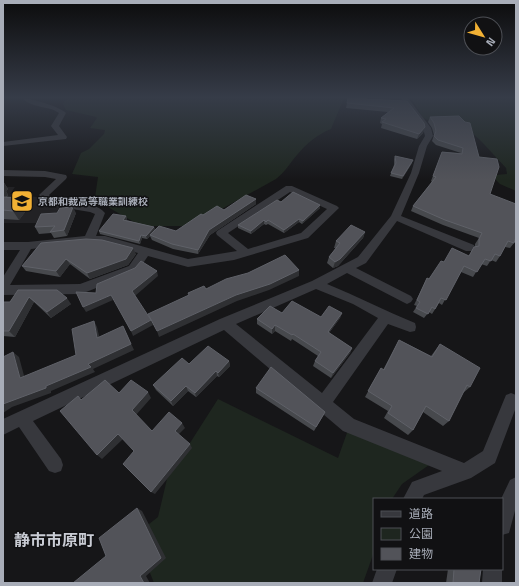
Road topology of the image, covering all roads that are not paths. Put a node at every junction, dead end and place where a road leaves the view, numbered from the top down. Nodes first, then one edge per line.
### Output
1 (55, 125) edge
2 (425, 125) edge
3 (3, 144) edge
4 (3, 173) edge
5 (395, 217) junction
6 (89, 239) junction
7 (3, 246) edge
8 (28, 246) junction
9 (470, 248) dead end
10 (145, 252) junction
11 (246, 253) junction
12 (347, 268) junction
13 (316, 284) junction
14 (3, 288) edge
15 (407, 299) dead end
16 (386, 317) junction
17 (224, 323) junction
18 (410, 327) dead end
19 (516, 403) edge
20 (323, 404) junction
21 (22, 418) junction
22 (3, 428) edge
23 (55, 465) dead end
24 (465, 472) junction
25 (516, 486) edge
26 (413, 498) edge
27 (503, 522) edge
28 (386, 570) edge
29 (493, 570) edge
30 (382, 583) edge
31 (492, 583) edge

1 - 3 street
2 - 5 street
4 - 6 street
5 - 9 street
5 - 12 street
6 - 8 street
6 - 10 street
7 - 8 street
8 - 14 street
10 - 11 street
10 - 14 street
11 - 11 street
12 - 13 street
12 - 15 street
13 - 16 street
13 - 17 street
16 - 18 street
16 - 20 street
17 - 20 street
17 - 21 street
19 - 24 street
20 - 24 street
21 - 22 street
21 - 23 street
24 - 26 street
25 - 27 street
28 - 30 street
29 - 31 street

